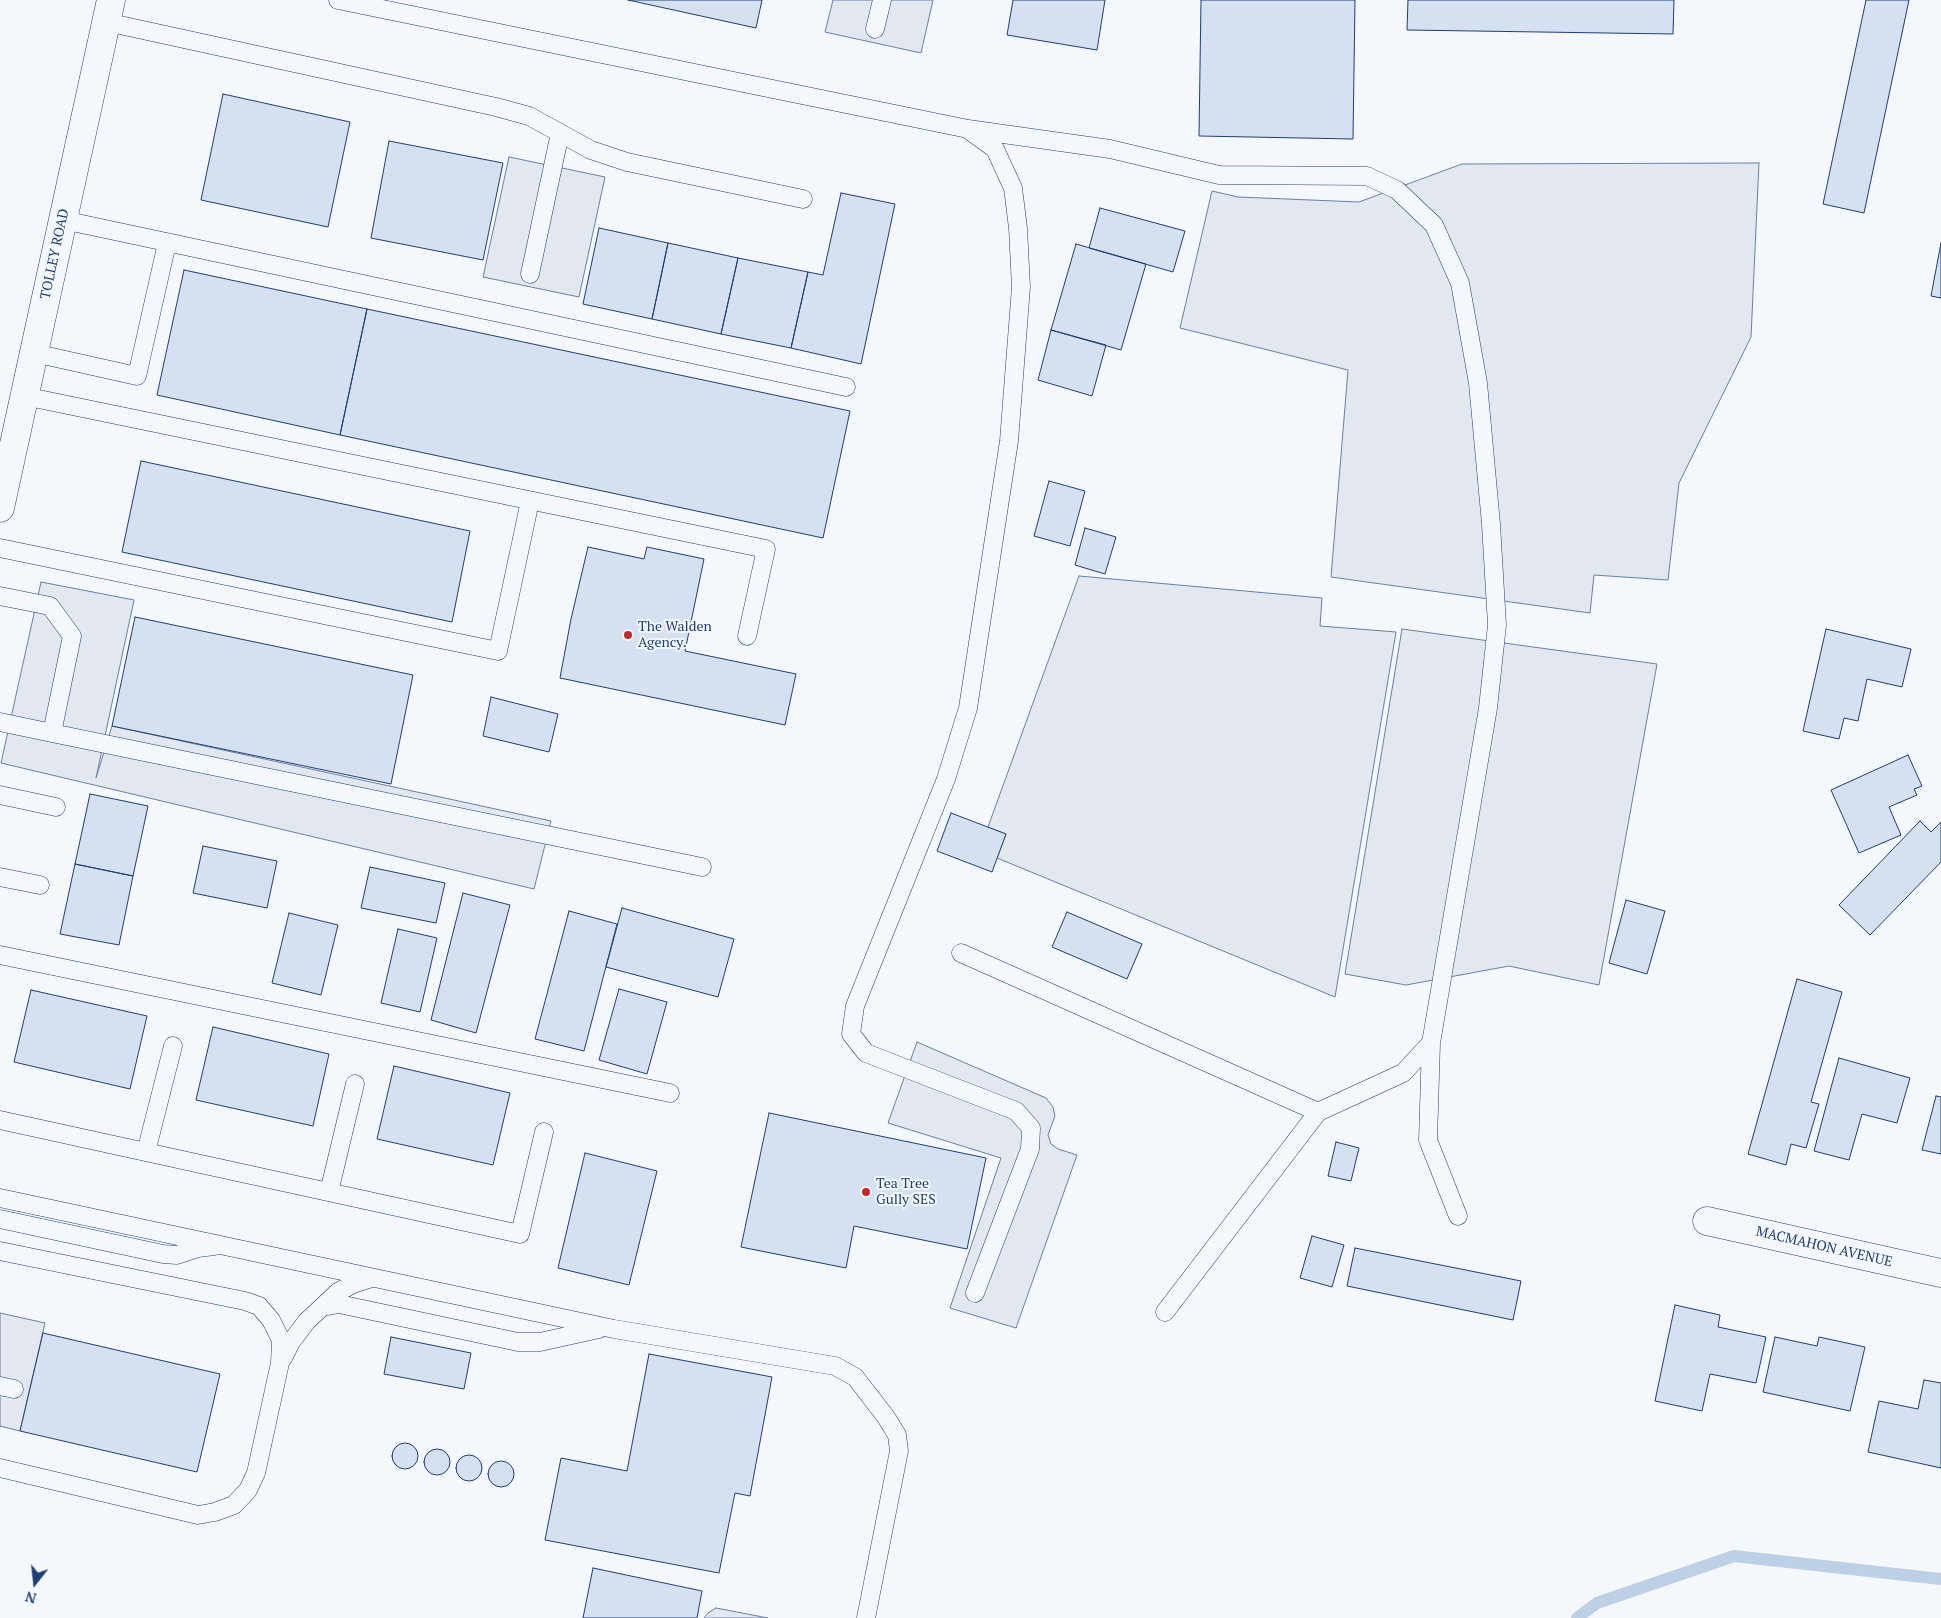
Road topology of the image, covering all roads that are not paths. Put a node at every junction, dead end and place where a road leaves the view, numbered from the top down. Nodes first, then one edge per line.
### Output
1 (338, 0) edge
2 (882, 0) edge
3 (108, 11) edge
4 (875, 29) dead end
5 (968, 129) junction
6 (560, 133) junction
7 (803, 199) dead end
8 (63, 220) junction
9 (167, 243) junction
10 (530, 274) dead end
11 (34, 353) junction
12 (846, 387) dead end
13 (24, 396) junction
14 (530, 501) junction
15 (0, 508) edge
16 (0, 548) edge
17 (0, 596) edge
18 (747, 636) dead end
19 (0, 722) edge
20 (52, 733) junction
21 (0, 795) edge
22 (56, 808) dead end
23 (702, 867) dead end
24 (0, 877) edge
25 (40, 885) dead end
26 (961, 954) dead end
27 (0, 955) edge
28 (1431, 1043) junction
29 (172, 1046) dead end
30 (355, 1084) dead end
31 (670, 1093) dead end
32 (1318, 1112) junction
33 (0, 1120) edge
34 (544, 1132) dead end
35 (146, 1152) junction
36 (330, 1192) junction
37 (0, 1198) edge
38 (1458, 1216) dead end
39 (0, 1219) edge
40 (1707, 1221) dead end
41 (230, 1246) junction
42 (0, 1251) edge
43 (1941, 1273) edge
44 (375, 1278) junction
45 (975, 1293) dead end
46 (322, 1308) junction
47 (1165, 1312) dead end
48 (614, 1329) junction
49 (280, 1363) junction
50 (0, 1468) edge
51 (866, 1618) edge

1 - 5 lane
2 - 4 lane
3 - 6 lane
3 - 8 main road, TOLLEY ROAD
5 - 28 lane
5 - 45 lane
6 - 7 lane
6 - 10 lane
8 - 9 lane
8 - 11 main road, TOLLEY ROAD
9 - 11 lane
9 - 12 lane
11 - 13 main road, TOLLEY ROAD
13 - 14 lane
13 - 15 main road, TOLLEY ROAD
14 - 16 lane
14 - 18 lane
17 - 20 lane
19 - 20 lane
20 - 23 lane
21 - 22 lane
24 - 25 lane
26 - 32 lane
27 - 31 lane
28 - 32 lane
28 - 38 lane
29 - 35 lane
30 - 36 lane
32 - 47 lane
33 - 35 lane
34 - 36 lane
35 - 36 lane
37 - 41 lane
39 - 41 lane
40 - 43 main road, MACMAHON AVENUE
41 - 44 lane
42 - 49 lane
44 - 46 lane
44 - 48 lane
46 - 48 lane
46 - 49 lane
48 - 51 lane
49 - 50 lane

